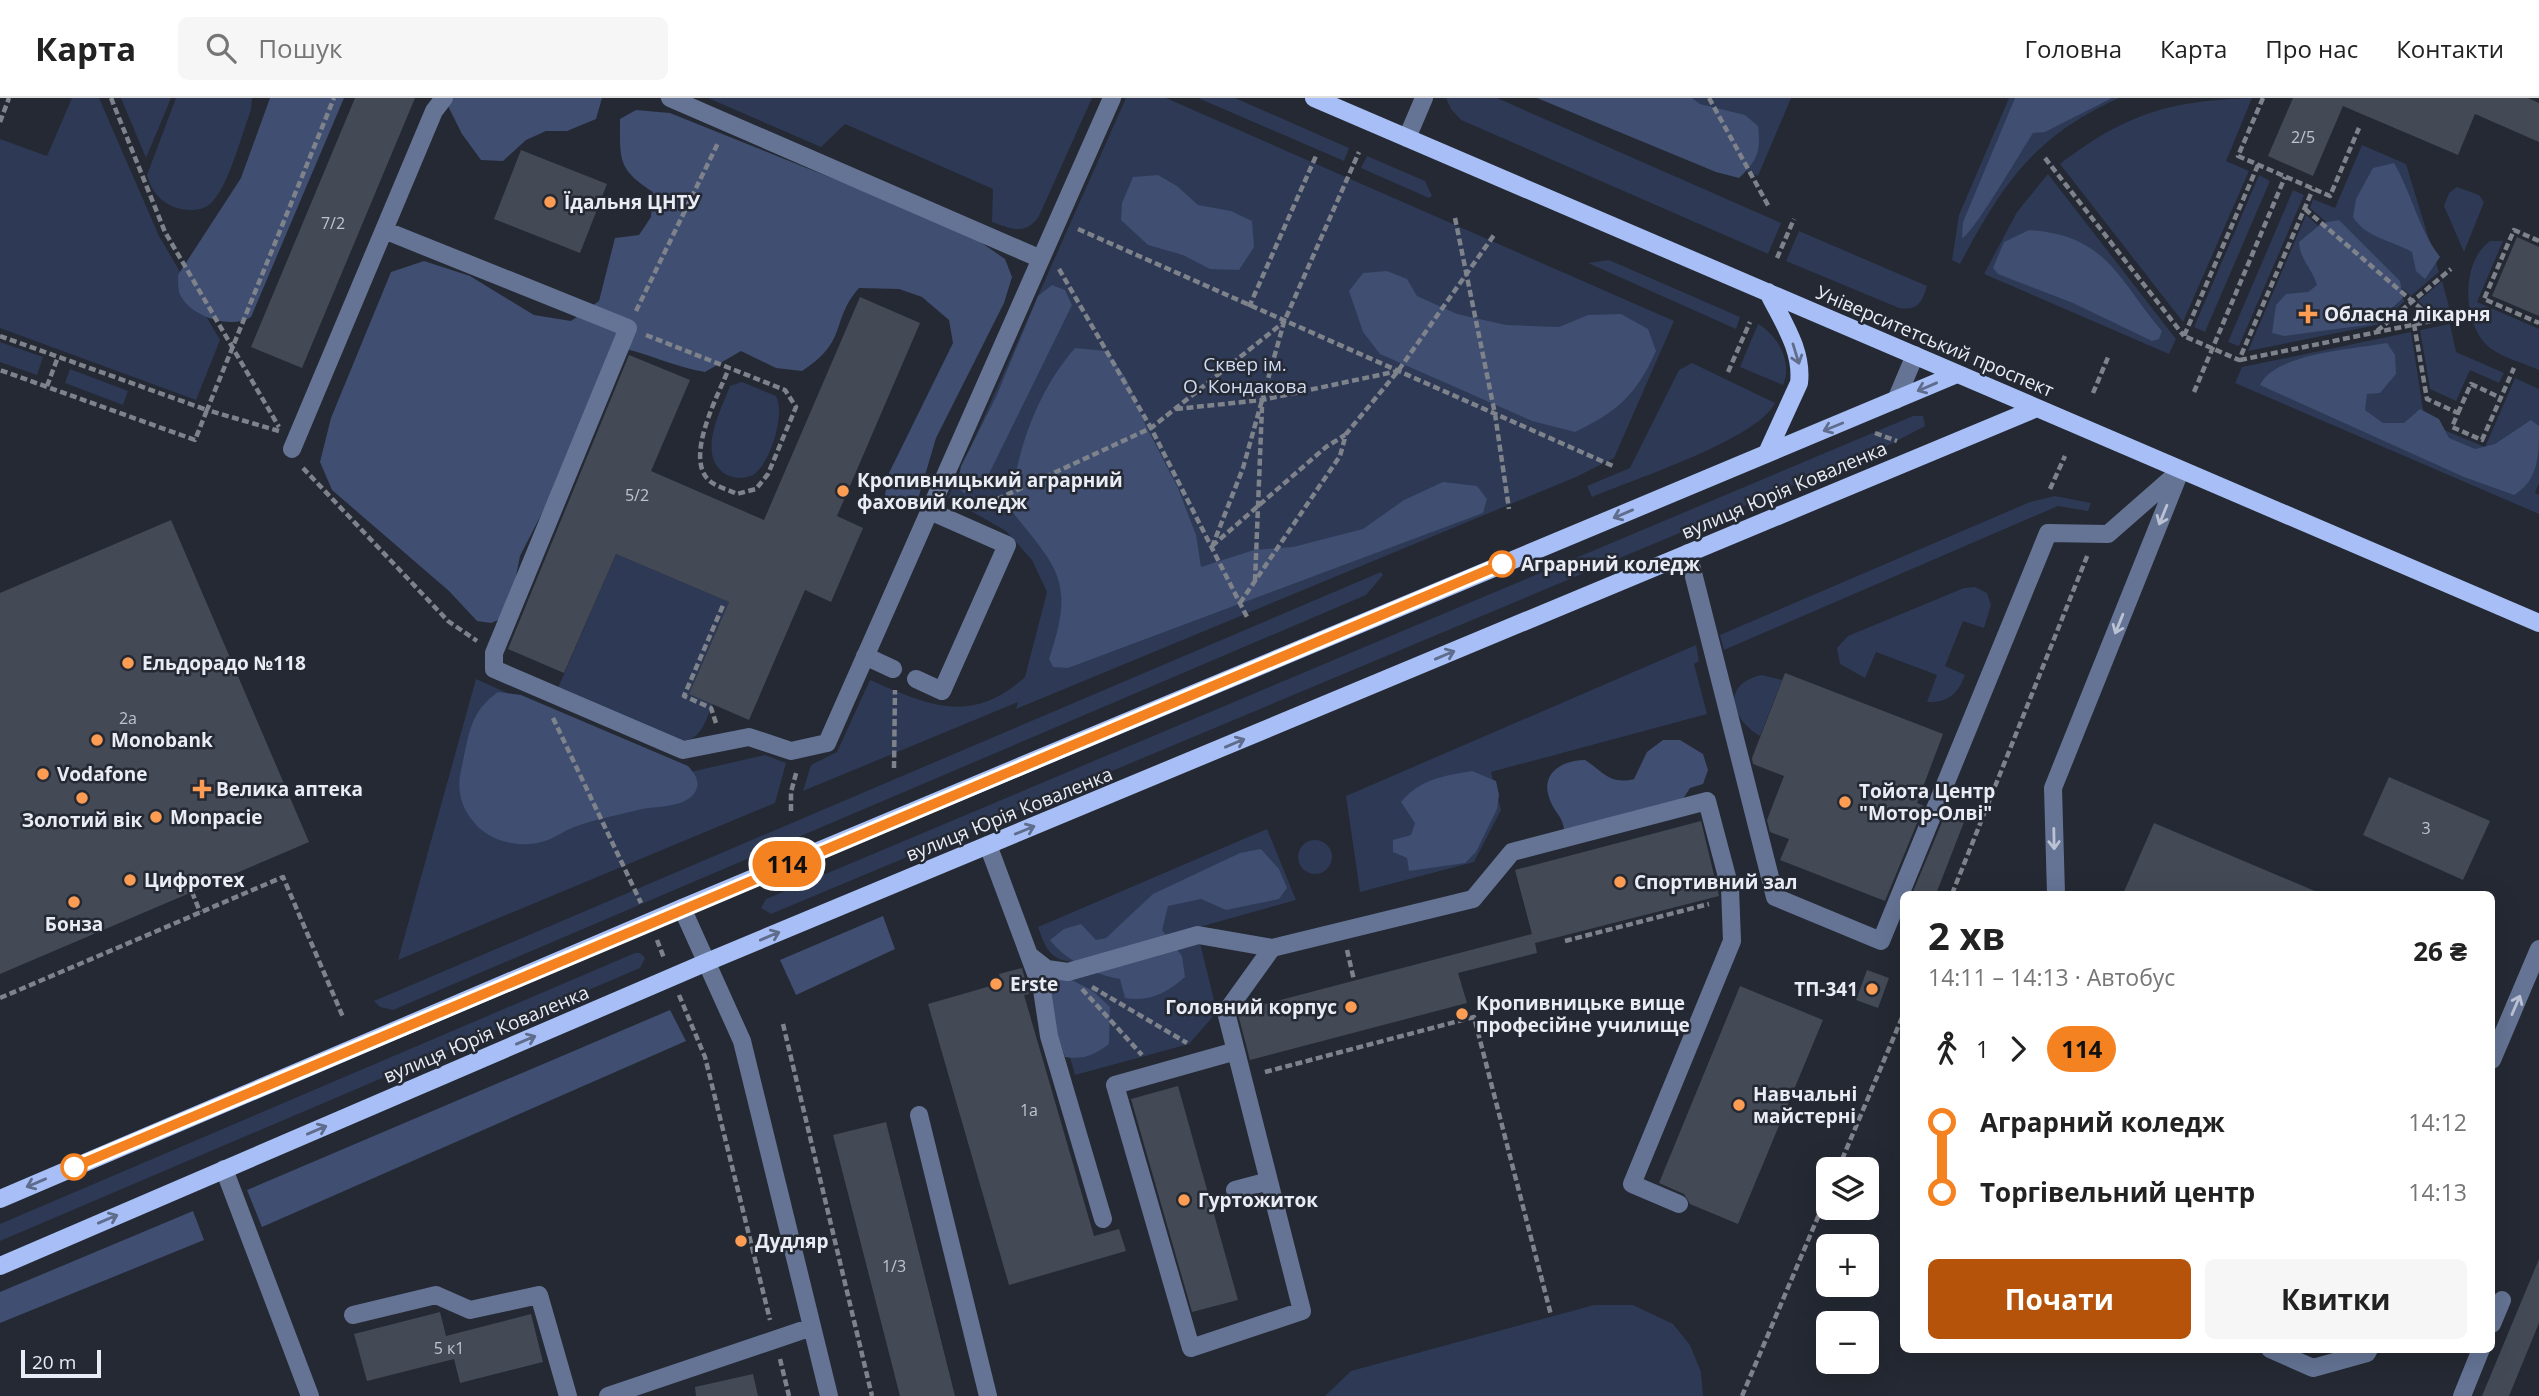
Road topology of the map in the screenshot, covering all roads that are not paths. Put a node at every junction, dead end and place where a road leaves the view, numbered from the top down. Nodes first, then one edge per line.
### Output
1 (444, 98) edge
2 (670, 98) edge
3 (1112, 98) edge
4 (1314, 98) edge
5 (1424, 98) edge
6 (1407, 138) junction
7 (384, 230) junction
8 (1044, 253) junction
9 (1768, 292) junction
10 (1914, 355) junction
11 (1957, 374) junction
12 (1896, 400) junction
13 (2037, 408) junction
14 (292, 449) road end
15 (1767, 453) junction
16 (2181, 470) junction
17 (930, 511) junction
18 (1688, 553) junction
19 (2539, 623) edge
20 (865, 656) junction
21 (893, 669) road end
22 (916, 679) dead end
23 (988, 845) junction
24 (1901, 891) edge
25 (2056, 891) edge
26 (1900, 895) edge
27 (682, 908) junction
28 (1272, 948) junction
29 (2539, 949) edge
30 (1029, 955) junction
31 (706, 962) junction
32 (1236, 1051) junction
33 (2495, 1053) edge
34 (919, 1115) dead end
35 (224, 1169) junction
36 (1269, 1181) junction
37 (1235, 1190) dead end
38 (0, 1199) edge
39 (1679, 1204) dead end
40 (1103, 1219) dead end
41 (0, 1266) edge
42 (2502, 1300) dead end
43 (353, 1315) dead end
44 (2495, 1317) edge
45 (812, 1327) junction
46 (2279, 1353) edge
47 (2367, 1353) edge
48 (2480, 1353) edge
49 (310, 1396) edge
50 (568, 1396) edge
51 (608, 1396) edge
52 (829, 1396) edge
53 (988, 1396) edge
54 (2462, 1396) edge

1 - 7 street
2 - 8 street
3 - 8 street
4 - 6 main road, Університетський проспект
5 - 6 street
6 - 9 main road, Університетський проспект
7 - 14 street
7 - 20 street
8 - 17 street
9 - 10 main road, Університетський проспект
9 -> 15 main road
10 - 11 main road, Університетський проспект
10 - 12 street
11 -> 12 main road, вулиця Юрія Коваленка
11 - 13 main road, Університетський проспект
12 -> 15 main road, вулиця Юрія Коваленка
13 - 16 main road, Університетський проспект
13 - 18 main road, вулиця Юрія Коваленка
15 -> 27 main road, вулиця Юрія Коваленка
16 - 19 main road, Університетський проспект
16 - 24 street
16 -> 25 street
17 - 20 street
17 - 22 street
23 -> 18 main road, вулиця Юрія Коваленка
18 - 26 street
20 - 21 street
23 - 30 street
31 -> 23 main road, вулиця Юрія Коваленка
27 - 31 street
27 -> 38 main road, вулиця Юрія Коваленка
28 - 30 street
28 - 32 street
28 - 39 street
33 -> 29 street
30 - 40 street
35 -> 31 main road, вулиця Юрія Коваленка
31 - 45 street
32 - 36 street
32 - 36 street
34 - 53 street
41 -> 35 main road, вулиця Юрія Коваленка
35 - 49 street
36 - 37 street
42 - 44 street
43 - 50 street
45 - 51 street
45 - 52 street
46 - 47 street
48 - 54 street

